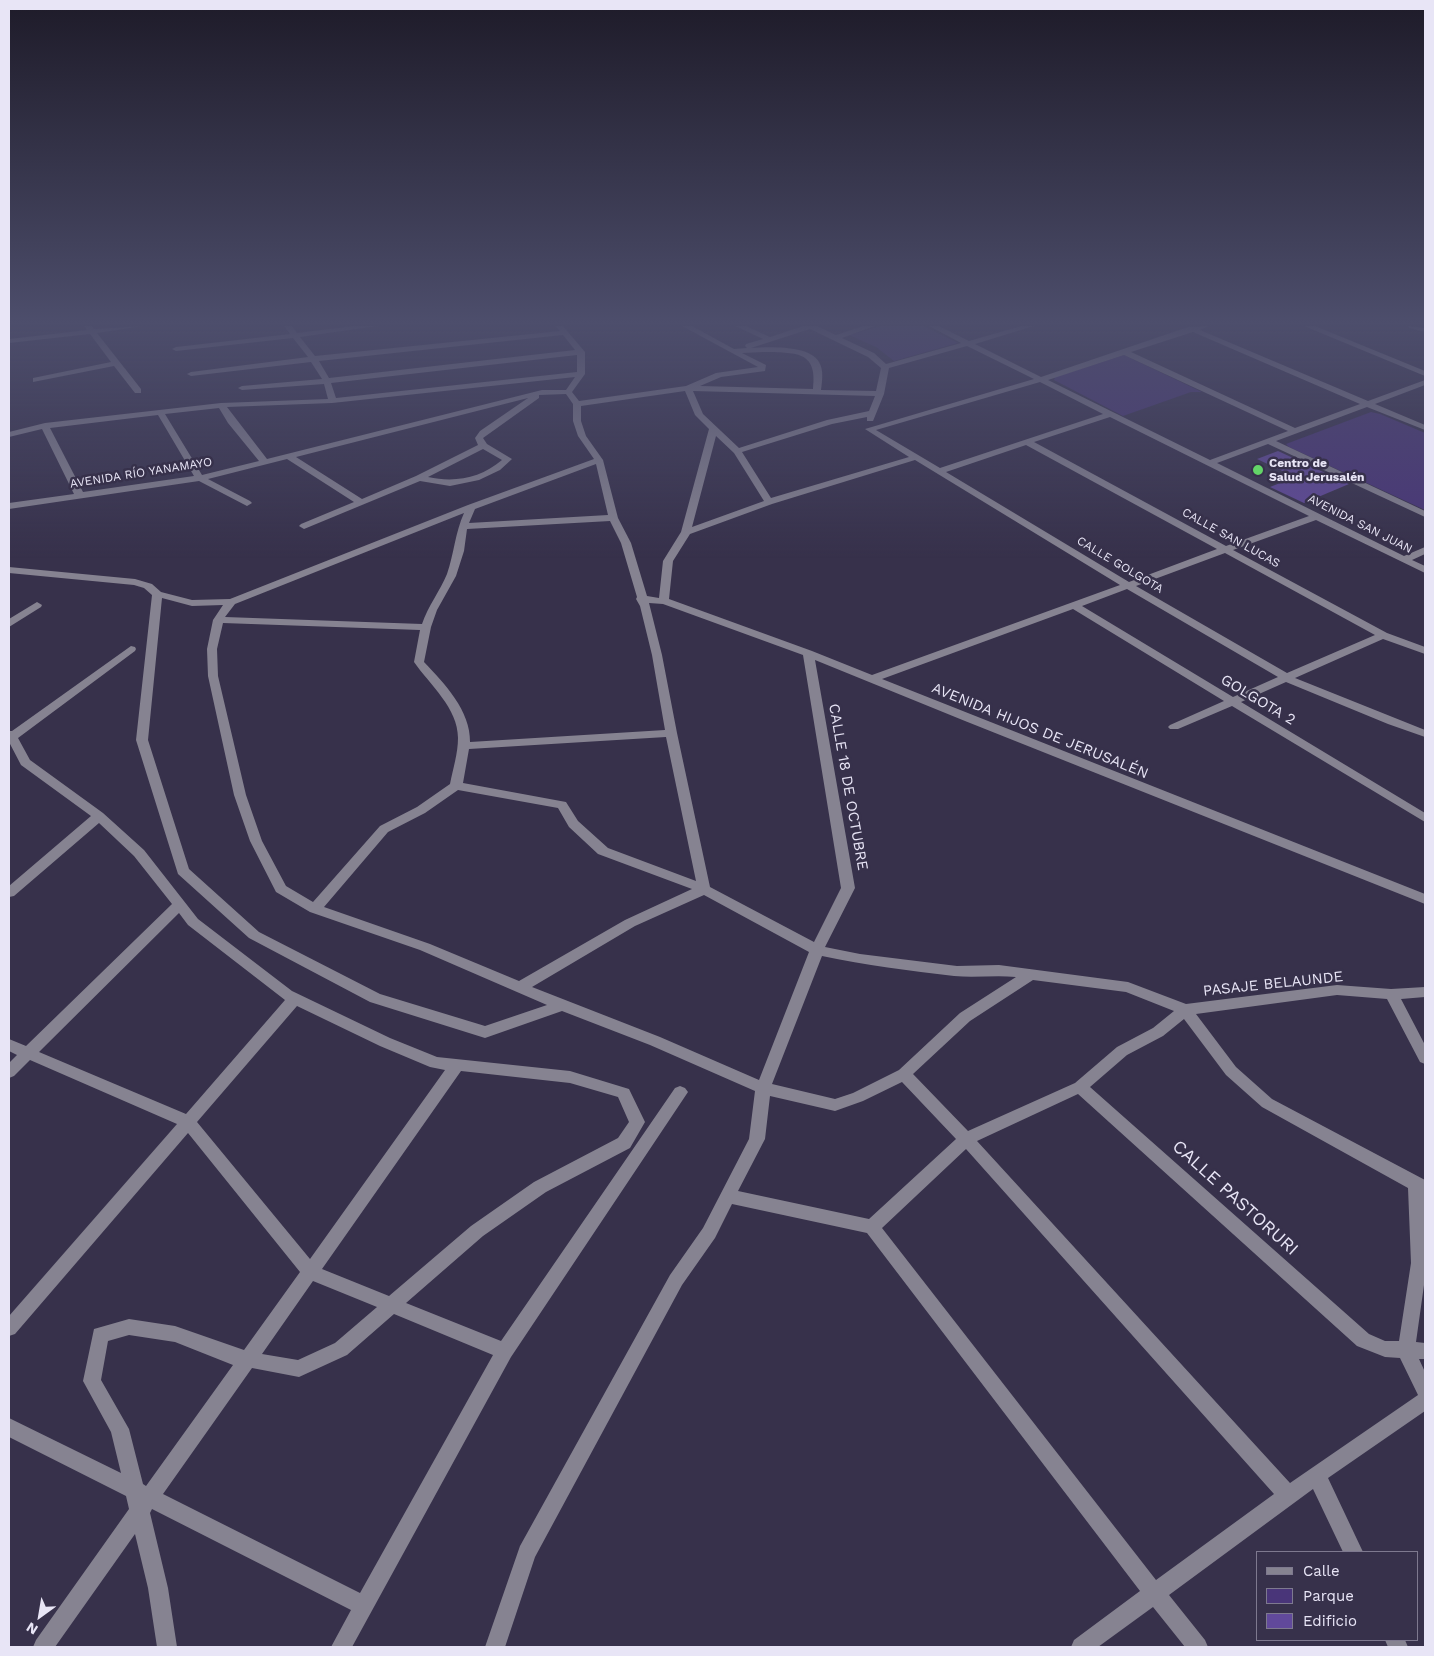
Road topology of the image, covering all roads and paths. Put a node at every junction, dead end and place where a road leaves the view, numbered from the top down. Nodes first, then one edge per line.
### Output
1 (269, 403) edge
2 (496, 403) edge
3 (526, 403) edge
4 (582, 403) edge
5 (694, 403) edge
6 (877, 403) edge
7 (956, 403) edge
8 (1089, 403) edge
9 (1235, 403) edge
10 (577, 404) joint
11 (1368, 404) joint
12 (221, 405) junction
13 (160, 412) junction
14 (873, 413) junction
15 (1110, 414) junction
16 (45, 426) junction
17 (714, 428) junction
18 (869, 428) junction
19 (1425, 428) edge
20 (1295, 431) junction
21 (9, 434) edge
22 (1269, 441) junction
23 (1027, 442) junction
24 (483, 446) junction
25 (737, 451) junction
26 (287, 455) junction
27 (917, 457) junction
28 (599, 460) junction
29 (264, 461) junction
30 (1210, 463) junction
31 (940, 471) junction
32 (200, 478) junction
33 (419, 478) junction
34 (80, 496) junction
35 (247, 502) dead end
36 (769, 502) junction
37 (362, 503) junction
38 (9, 506) edge
39 (471, 507) junction
40 (1425, 514) edge
41 (1317, 516) junction
42 (613, 518) junction
43 (304, 526) dead end
44 (463, 526) junction
45 (686, 532) junction
46 (1226, 548) junction
47 (1425, 550) edge
48 (1404, 560) junction
49 (9, 570) edge
50 (1425, 570) edge
51 (1129, 586) junction
52 (157, 594) junction
53 (641, 599) junction
54 (664, 601) junction
55 (231, 602) junction
56 (37, 605) dead end
57 (1075, 606) junction
58 (218, 620) junction
59 (9, 624) edge
60 (426, 627) junction
61 (1383, 635) junction
62 (131, 649) dead end
63 (1425, 651) edge
64 (808, 653) junction
65 (1287, 678) junction
66 (872, 680) junction
67 (1232, 702) junction
68 (1174, 727) dead end
69 (671, 733) junction
70 (1425, 734) edge
71 (10, 737) edge
72 (463, 746) junction
73 (456, 786) junction
74 (99, 816) junction
75 (1425, 818) edge
76 (704, 889) junction
77 (9, 893) edge
78 (1425, 899) edge
79 (180, 904) junction
80 (315, 909) junction
81 (817, 950) junction
82 (1030, 975) junction
83 (520, 987) junction
84 (1425, 992) edge
85 (1391, 994) junction
86 (295, 999) junction
87 (562, 1006) junction
88 (1185, 1010) junction
89 (9, 1045) edge
90 (29, 1052) junction
91 (1425, 1058) edge
92 (457, 1065) junction
93 (9, 1072) edge
94 (904, 1074) junction
95 (1080, 1087) junction
96 (763, 1088) junction
97 (680, 1092) dead end
98 (188, 1122) junction
99 (966, 1139) junction
100 (1421, 1186) edge
101 (728, 1196) junction
102 (872, 1227) junction
103 (310, 1272) junction
104 (392, 1305) junction
105 (9, 1328) edge
106 (504, 1351) junction
107 (1406, 1351) junction
108 (1425, 1351) edge
109 (248, 1360) junction
110 (1425, 1391) edge
111 (1425, 1401) edge
112 (9, 1427) edge
113 (1317, 1476) junction
114 (1289, 1496) junction
115 (141, 1500) junction
116 (1353, 1551) edge
117 (1154, 1594) junction
118 (365, 1606) junction
119 (43, 1647) edge
120 (167, 1647) edge
121 (341, 1647) edge
122 (495, 1647) edge
123 (1081, 1647) edge
124 (1198, 1647) edge

1 - 12 street
2 - 26 street, AVENIDA RÍO YANAMAYO
3 - 24 street
4 - 10 street
5 - 17 street
6 - 14 street
7 - 18 street
8 - 15 street, AVENIDA SAN JUAN
9 - 20 street
10 - 28 street
11 - 19 street
11 - 20 street
12 - 13 street
12 - 29 street
13 - 16 street
13 - 32 street
14 - 18 street
14 - 25 street
15 - 23 street
15 - 30 street, AVENIDA SAN JUAN
16 - 21 street
16 - 34 street
17 - 25 street
17 - 45 street
18 - 27 street, CALLE GOLGOTA
20 - 22 street
22 - 30 street
22 - 40 street
23 - 31 street
23 - 46 street, CALLE SAN LUCAS
24 - 33 street
24 - 33 street
25 - 36 street
26 - 29 street, AVENIDA RÍO YANAMAYO
26 - 37 street
27 - 31 street, CALLE GOLGOTA
27 - 36 street
28 - 39 street
28 - 42 street
29 - 32 street, AVENIDA RÍO YANAMAYO
30 - 41 street, AVENIDA SAN JUAN
31 - 51 street, CALLE GOLGOTA
32 - 34 street, AVENIDA RÍO YANAMAYO
32 - 35 street
33 - 37 street
34 - 38 street, AVENIDA RÍO YANAMAYO
36 - 45 street
37 - 43 street
39 - 44 street
39 - 55 street
41 - 46 street
41 - 48 street, AVENIDA SAN JUAN
42 - 44 street
42 - 53 street
44 - 60 street
45 - 54 street
46 - 51 street
46 - 61 street, CALLE SAN LUCAS
47 - 48 street
48 - 50 street, AVENIDA SAN JUAN
49 - 52 street
51 - 57 street
51 - 65 street, CALLE GOLGOTA
52 - 55 street
52 - 87 street
53 - 54 street, AVENIDA HIJOS DE JERUSALÉN
53 - 69 street
54 - 64 street, AVENIDA HIJOS DE JERUSALÉN
55 - 58 street
56 - 59 street
57 - 66 street
57 - 67 street, GOLGOTA 2
58 - 60 street
58 - 80 street
60 - 72 street
61 - 63 street, CALLE SAN LUCAS
61 - 65 street
62 - 71 street
64 - 66 street, AVENIDA HIJOS DE JERUSALÉN
64 - 81 street, CALLE 18 DE OCTUBRE
65 - 67 street
65 - 70 street, CALLE GOLGOTA
66 - 78 street, AVENIDA HIJOS DE JERUSALÉN
67 - 68 street
67 - 75 street, GOLGOTA 2
69 - 72 street
69 - 76 street
71 - 74 street
72 - 73 street
73 - 76 street
73 - 80 street
74 - 77 street
74 - 79 street
76 - 81 street
76 - 83 street
79 - 86 street
79 - 90 street
80 - 83 street
81 - 82 street
81 - 96 street, CALLE 18 DE OCTUBRE
82 - 88 street
82 - 94 street
83 - 87 street
84 - 85 street, PASAJE BELAUNDE
85 - 88 street, PASAJE BELAUNDE
85 - 91 street
86 - 92 street
86 - 98 street
87 - 96 street
88 - 95 street
88 - 100 street
89 - 90 street
90 - 93 street
90 - 98 street
92 - 103 street
92 - 104 street
94 - 96 street
94 - 99 street
95 - 99 street
95 - 107 street, CALLE PASTORURI
96 - 101 street, CALLE 18 DE OCTUBRE
97 - 106 street
98 - 103 street
98 - 105 street
99 - 102 street
99 - 114 street
100 - 107 street
101 - 102 street
101 - 122 street, CALLE 18 DE OCTUBRE
102 - 117 street
103 - 104 street
103 - 109 street
104 - 106 street
104 - 109 street
106 - 118 street
107 - 108 street
107 - 110 street
109 - 115 street
109 - 115 street
111 - 113 street
112 - 115 street
113 - 114 street
113 - 116 street
114 - 117 street
115 - 118 street
115 - 119 street
115 - 120 street
117 - 123 street
117 - 124 street
118 - 121 street

